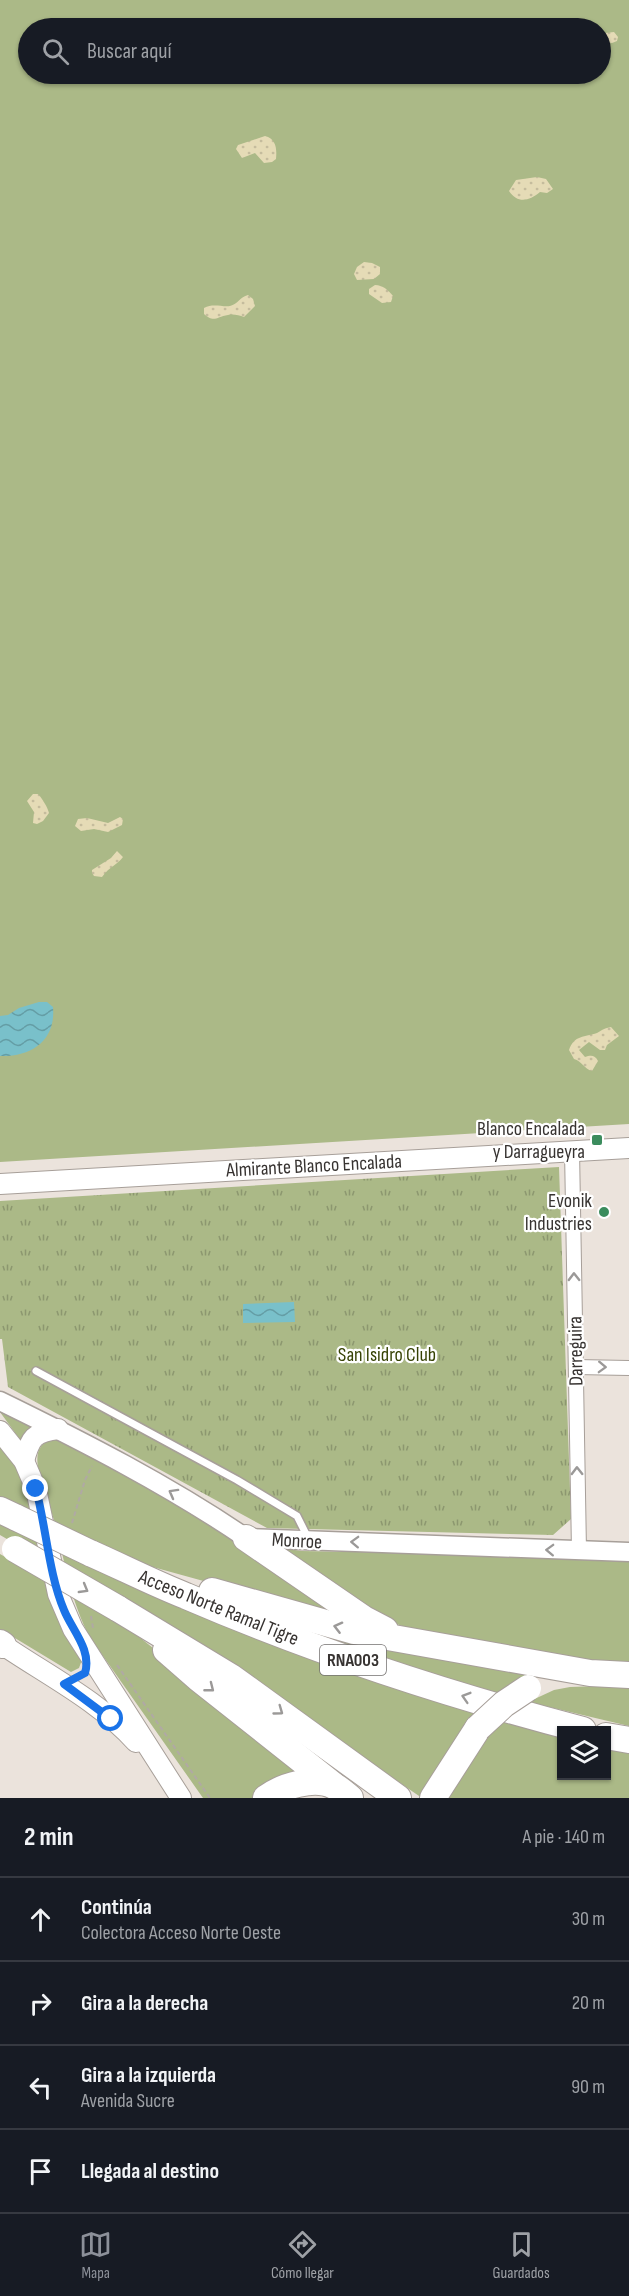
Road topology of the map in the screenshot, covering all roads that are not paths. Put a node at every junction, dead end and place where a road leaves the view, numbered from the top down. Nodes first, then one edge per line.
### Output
1 (629, 1148) edge
2 (572, 1150) junction
3 (0, 1184) edge
4 (576, 1366) junction
5 (629, 1368) edge
6 (36, 1371) dead end
7 (0, 1401) edge
8 (58, 1429) junction
9 (0, 1431) edge
10 (24, 1461) junction
11 (8, 1514) edge
12 (246, 1538) junction
13 (309, 1540) junction
14 (8, 1545) edge
15 (579, 1551) junction
16 (629, 1552) edge
17 (131, 1571) junction
18 (117, 1608) junction
19 (1, 1643) edge
20 (416, 1643) junction
21 (83, 1646) junction
22 (590, 1673) junction
23 (629, 1675) edge
24 (64, 1684) junction
25 (565, 1726) edge
26 (611, 1737) edge
27 (629, 1740) edge
28 (166, 1775) junction
29 (341, 1792) edge
30 (435, 1795) edge
31 (181, 1798) edge
32 (266, 1798) edge
33 (398, 1798) edge

1 - 2 main road, Almirante Blanco Encalada
2 - 3 main road, Almirante Blanco Encalada
4 -> 2 street, Darreguira
4 -> 5 street
15 -> 4 street, Darreguira
6 - 13 lane
7 - 8 street, Monroe
8 - 10 main road
12 -> 8 street, Monroe
9 - 10 main road
10 - 21 main road
11 - 17 highway, Acceso Norte Ramal Tigre / RNA003, bridge
12 - 13 street, Monroe
12 - 20 highway
15 -> 13 street, Monroe
14 -> 18 highway, Acceso Norte Ramal Tigre, bridge
15 - 16 street, Monroe
20 -> 17 highway
25 -> 17 highway, Acceso Norte Ramal Tigre / RNA003
18 -> 29 highway
18 -> 33 highway, Acceso Norte Ramal Tigre
19 - 24 main road
20 - 22 highway
21 - 24 main road
21 - 28 main road
22 - 23 highway
22 - 30 highway, bridge
24 - 28 main road
26 - 27 highway
28 - 31 main road
29 - 32 highway

